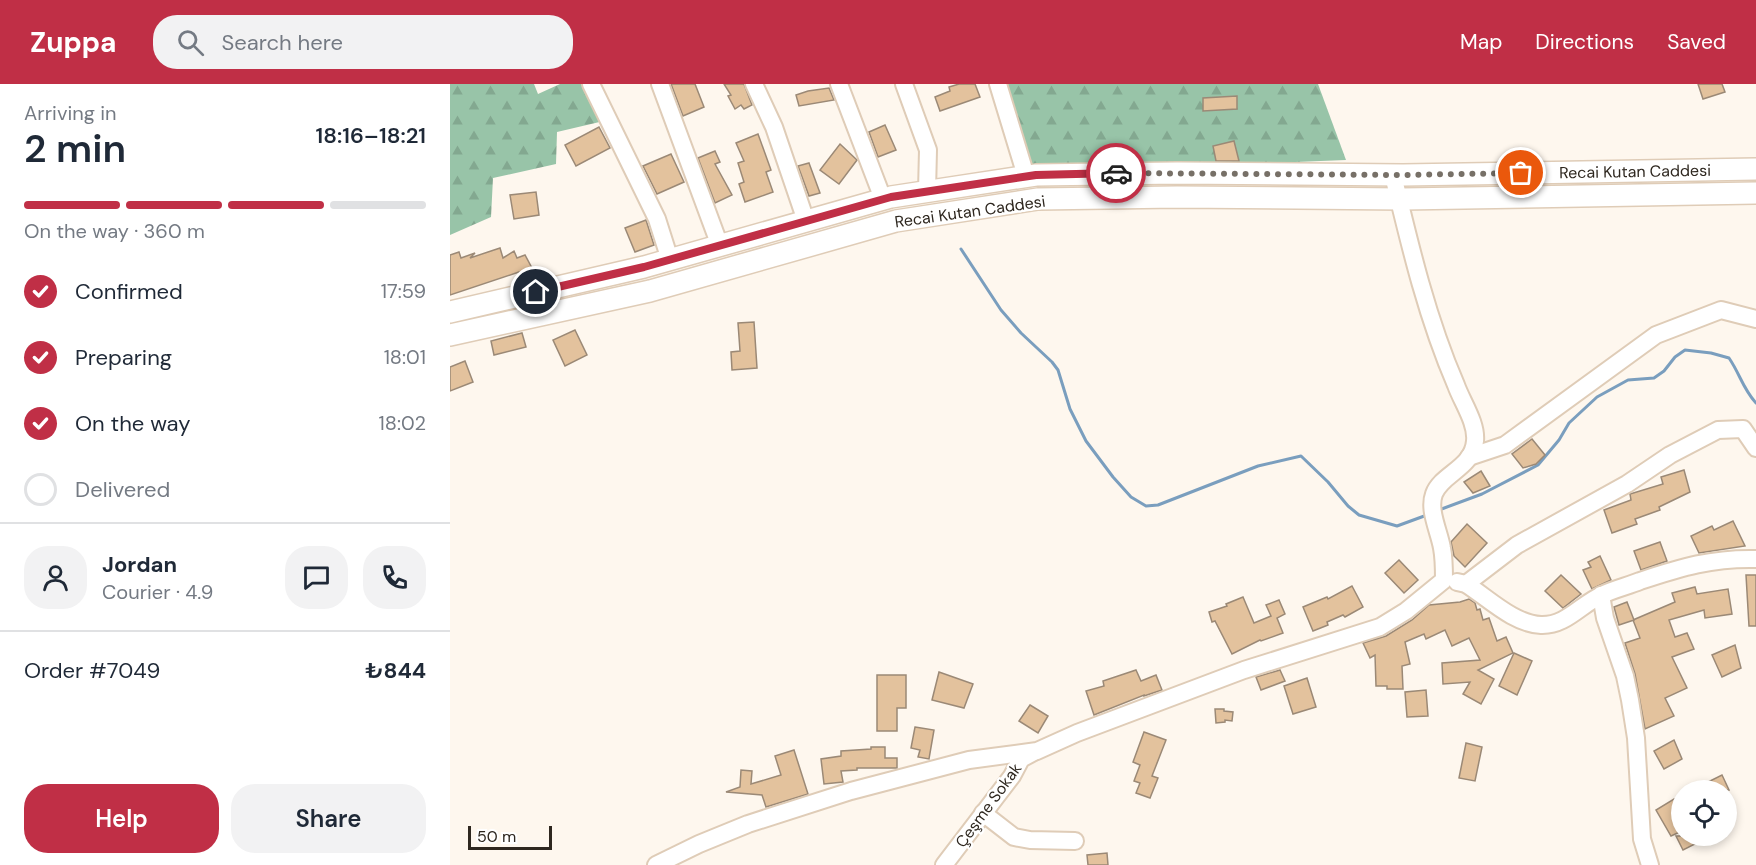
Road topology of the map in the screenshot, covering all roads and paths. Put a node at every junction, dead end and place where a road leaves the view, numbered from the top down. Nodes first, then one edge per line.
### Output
1 (591, 84) edge
2 (660, 84) edge
3 (754, 84) edge
4 (839, 84) edge
5 (904, 84) edge
6 (998, 84) edge
7 (1756, 169) edge
8 (1393, 175) junction
9 (1026, 176) junction
10 (927, 191) junction
11 (1756, 193) edge
12 (883, 199) junction
13 (1398, 199) junction
14 (806, 221) junction
15 (720, 246) junction
16 (670, 260) junction
17 (450, 312) edge
18 (1756, 319) edge
19 (450, 335) edge
20 (1756, 448) edge
21 (1469, 457) junction
22 (1756, 559) edge
23 (1444, 579) junction
24 (1466, 584) junction
25 (1601, 595) junction
26 (1037, 751) junction
27 (983, 813) junction
28 (1075, 841) dead end
29 (656, 865) edge
30 (944, 865) edge
31 (1650, 865) edge

1 - 16 street
2 - 15 street
3 - 14 street
4 - 12 street
5 - 10 street
6 - 9 street
7 - 8 main road, Recai Kutan Caddesi
8 - 9 main road, Recai Kutan Caddesi
8 - 13 street
9 - 10 main road, Recai Kutan Caddesi
10 - 12 main road, Recai Kutan Caddesi
11 - 13 main road, Recai Kutan Caddesi
12 - 14 main road, Recai Kutan Caddesi
13 - 19 main road, Recai Kutan Caddesi
13 - 21 street
14 - 15 main road, Recai Kutan Caddesi
15 - 16 main road, Recai Kutan Caddesi
16 - 17 main road, Recai Kutan Caddesi
18 - 21 street
20 - 24 street
21 - 23 street
22 - 25 street
23 - 24 street
23 - 26 street
24 - 25 street
25 - 31 street
26 - 27 street, Çeşme Sokak
26 - 29 street
27 - 28 street
27 - 30 street, Çeşme Sokak

